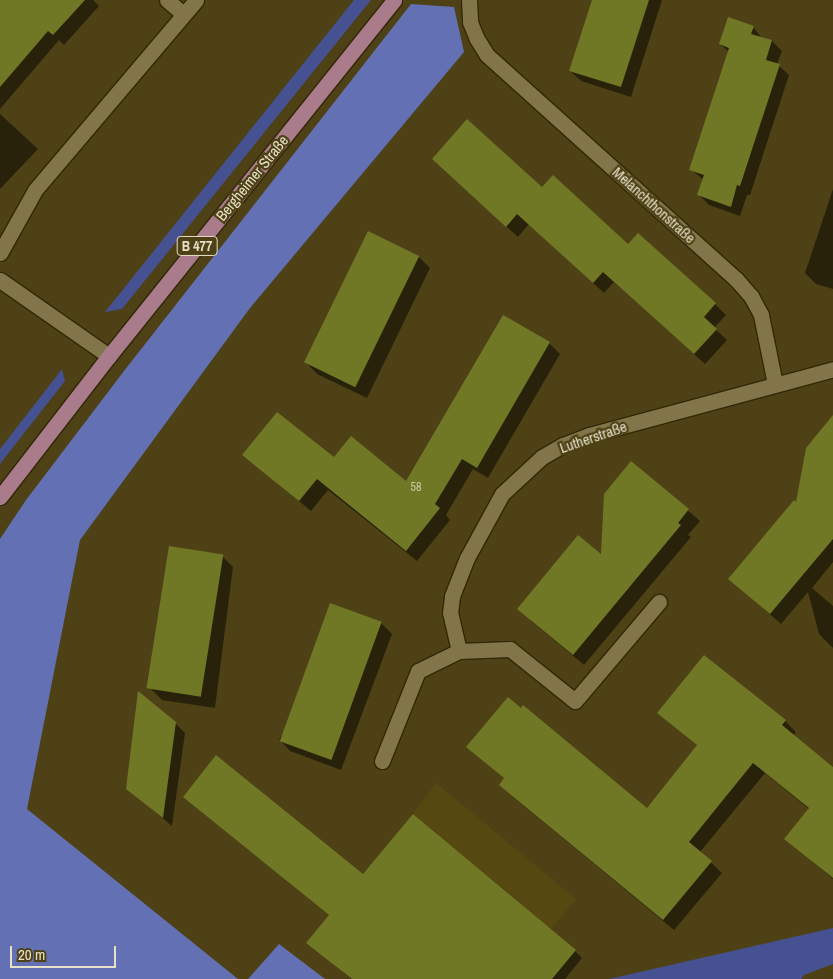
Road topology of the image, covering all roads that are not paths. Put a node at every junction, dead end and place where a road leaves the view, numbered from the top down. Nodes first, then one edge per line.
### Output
1 (167, 0) edge
2 (196, 0) edge
3 (394, 0) edge
4 (469, 0) edge
5 (183, 14) junction
6 (0, 254) edge
7 (0, 280) edge
8 (109, 356) junction
9 (833, 369) edge
10 (775, 384) junction
11 (0, 497) edge
12 (659, 602) dead end
13 (460, 651) junction
14 (382, 761) dead end

1 - 5 street
2 - 5 street
3 - 8 main road, Bergheimer Straße / B 477
4 - 10 street, Melanchthonstraße
5 - 6 street
7 - 8 street
8 - 11 main road, Bergheimer Straße / B 477
9 - 10 street, Lutherstraße
10 - 13 street, Lutherstraße
12 - 13 street
13 - 14 street

